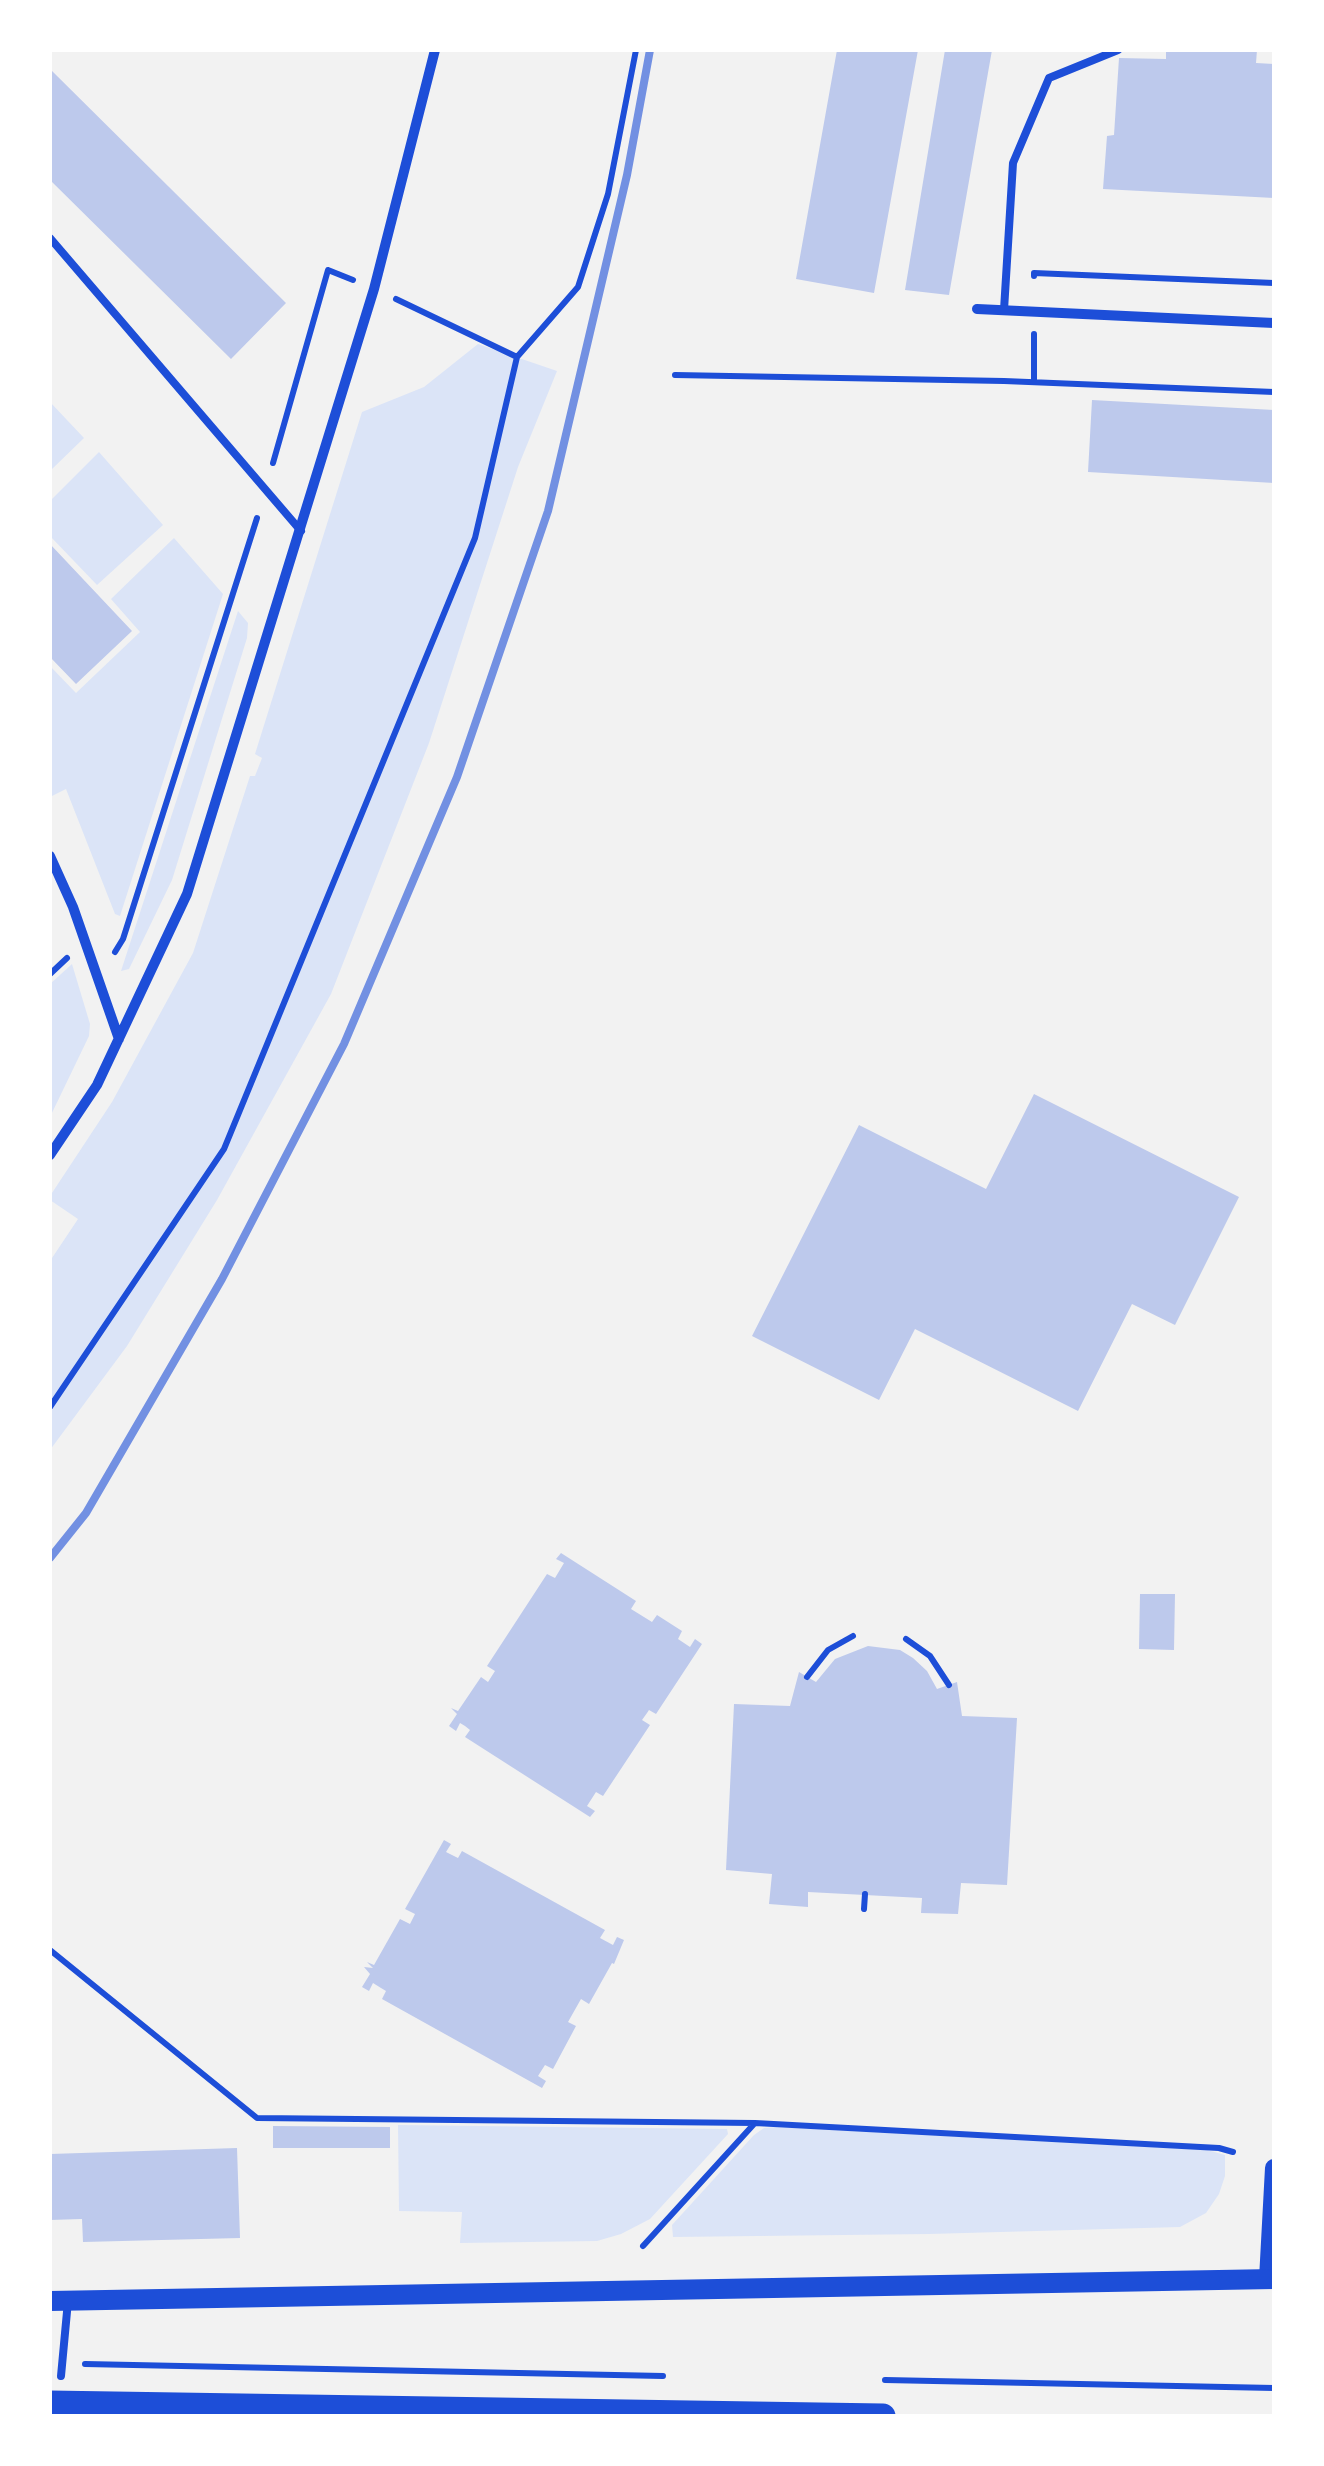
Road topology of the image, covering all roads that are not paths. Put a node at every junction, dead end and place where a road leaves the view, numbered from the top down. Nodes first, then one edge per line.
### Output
1 (435, 50) edge
2 (1118, 50) edge
3 (50, 238) edge
4 (976, 309) dead end
5 (1004, 310) junction
6 (1274, 323) edge
7 (301, 531) junction
8 (50, 856) edge
9 (120, 1039) junction
10 (50, 1155) edge
11 (1274, 2168) edge
12 (1271, 2278) edge
13 (59, 2301) edge
14 (61, 2376) dead end
15 (50, 2403) edge
16 (883, 2416) edge

1 - 7 street
2 - 5 lane
3 - 7 lane
4 - 5 street
5 - 6 street
7 - 9 street
8 - 9 street
9 - 10 street
11 - 12 street
12 - 13 main road
13 - 14 lane
15 - 16 main road

